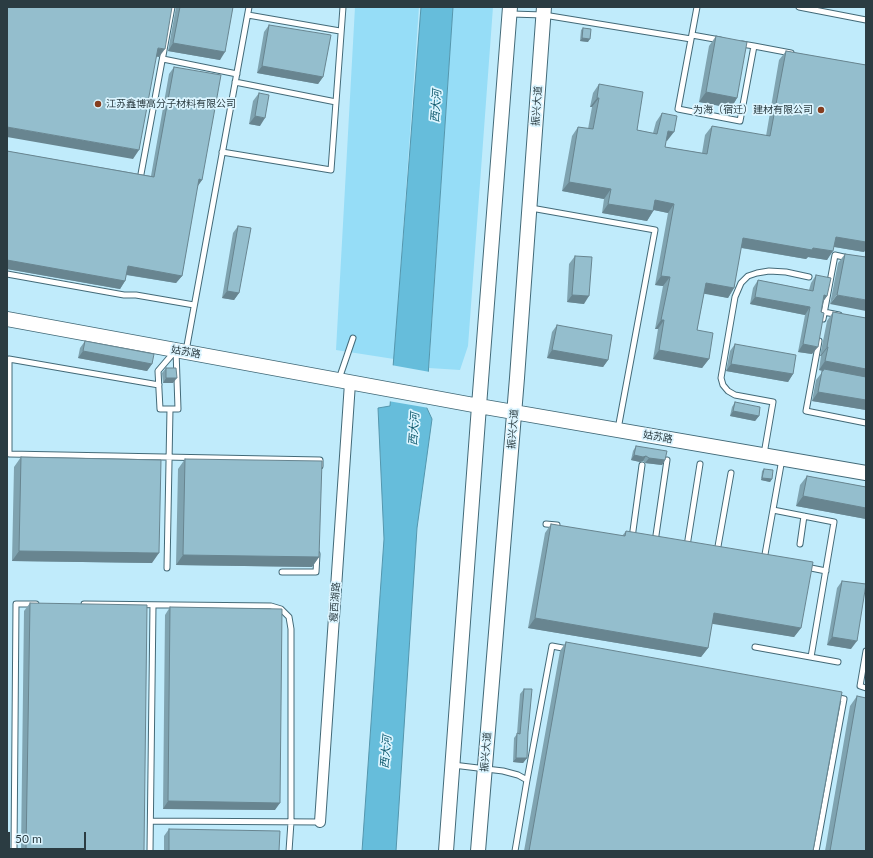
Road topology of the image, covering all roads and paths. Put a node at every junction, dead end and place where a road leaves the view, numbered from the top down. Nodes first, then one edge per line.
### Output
1 (172, 7) edge
2 (249, 7) edge
3 (343, 7) edge
4 (697, 7) edge
5 (799, 7) edge
6 (510, 10) edge
7 (544, 11) edge
8 (248, 15) junction
9 (866, 20) edge
10 (340, 31) junction
11 (691, 37) junction
12 (723, 40) edge
13 (739, 43) edge
14 (754, 46) junction
15 (799, 55) edge
16 (163, 59) junction
17 (237, 74) junction
18 (235, 82) junction
19 (336, 102) junction
20 (222, 152) junction
21 (141, 174) edge
22 (530, 208) junction
23 (850, 258) edge
24 (7, 274) edge
25 (809, 276) dead end
26 (194, 305) junction
27 (824, 312) junction
28 (845, 316) edge
29 (7, 319) edge
30 (821, 328) edge
31 (820, 335) edge
32 (353, 338) dead end
33 (181, 351) junction
34 (813, 373) junction
35 (820, 375) edge
36 (345, 381) junction
37 (159, 385) junction
38 (479, 406) junction
39 (170, 409) junction
40 (514, 412) junction
41 (866, 423) edge
42 (618, 430) junction
43 (764, 455) junction
44 (169, 457) junction
45 (782, 458) junction
46 (667, 460) edge
47 (700, 464) dead end
48 (642, 465) dead end
49 (320, 468) edge
50 (731, 473) dead end
51 (866, 473) edge
52 (773, 510) junction
53 (804, 516) junction
54 (546, 524) dead end
55 (562, 526) edge
56 (625, 537) edge
57 (632, 538) junction
58 (640, 539) edge
59 (648, 540) edge
60 (655, 542) junction
61 (662, 543) edge
62 (800, 544) dead end
63 (681, 546) edge
64 (687, 547) junction
65 (317, 548) edge
66 (694, 548) edge
67 (710, 551) edge
68 (717, 552) junction
69 (725, 553) edge
70 (756, 559) edge
71 (764, 560) junction
72 (772, 561) edge
73 (803, 567) edge
74 (167, 568) dead end
75 (826, 570) junction
76 (282, 572) dead end
77 (39, 604) edge
78 (77, 604) edge
79 (153, 605) junction
80 (755, 647) dead end
81 (575, 650) edge
82 (866, 651) edge
83 (811, 657) junction
84 (838, 662) dead end
85 (866, 688) edge
86 (828, 696) edge
87 (452, 765) junction
88 (484, 768) junction
89 (527, 780) junction
90 (150, 821) junction
91 (291, 822) junction
92 (320, 822) joint
93 (14, 851) edge
94 (150, 851) edge
95 (289, 851) edge
96 (446, 851) edge
97 (478, 851) edge
98 (515, 851) edge
99 (816, 851) edge

1 - 16 lane
2 - 8 lane
3 - 10 lane
4 - 11 lane
5 - 9 lane
6 - 7 lane
6 - 38 main road
7 - 11 lane
7 - 22 main road, 振兴大道
8 - 10 lane
8 - 17 lane
10 - 19 lane
11 - 12 lane
11 - 14 lane
13 - 14 lane
14 - 15 lane
16 - 17 lane
16 - 21 lane
17 - 18 lane
18 - 19 lane
18 - 20 lane
19 - 20 lane
20 - 26 lane
22 - 40 main road, 振兴大道
22 - 42 lane
23 - 27 lane
24 - 26 lane
25 - 43 lane
26 - 33 lane
27 - 28 lane
27 - 30 lane
29 - 33 main road, 姑苏路
31 - 34 lane
32 - 36 lane
33 - 36 main road, 姑苏路
33 - 37 lane
33 - 39 lane
34 - 35 lane
34 - 41 lane
36 - 38 main road, 姑苏路
36 - 92 street, 瘦西湖路
37 - 39 lane
37 - 44 lane
38 - 40 main road, 姑苏路
38 - 87 main road
39 - 44 lane
40 - 42 main road, 姑苏路
40 - 88 main road, 振兴大道
42 - 43 main road, 姑苏路
43 - 45 main road, 姑苏路
44 - 49 lane
44 - 74 lane
45 - 51 main road, 姑苏路
45 - 52 lane
46 - 60 lane
47 - 64 lane
48 - 57 lane
50 - 68 lane
52 - 53 lane
52 - 71 lane
53 - 62 lane
53 - 75 lane
54 - 55 lane
56 - 57 lane
57 - 58 lane
59 - 60 lane
60 - 61 lane
63 - 64 lane
64 - 66 lane
65 - 76 lane
67 - 68 lane
68 - 69 lane
70 - 71 lane
71 - 72 lane
73 - 75 lane
75 - 83 lane
77 - 93 lane
78 - 79 lane
79 - 90 lane
79 - 91 lane
80 - 83 lane
81 - 89 lane
82 - 85 lane
83 - 84 lane
86 - 99 lane
87 - 88 lane
87 - 96 main road
88 - 89 lane
88 - 97 main road, 振兴大道
89 - 98 lane
90 - 91 lane
90 - 94 lane
91 - 92 lane
91 - 95 lane

